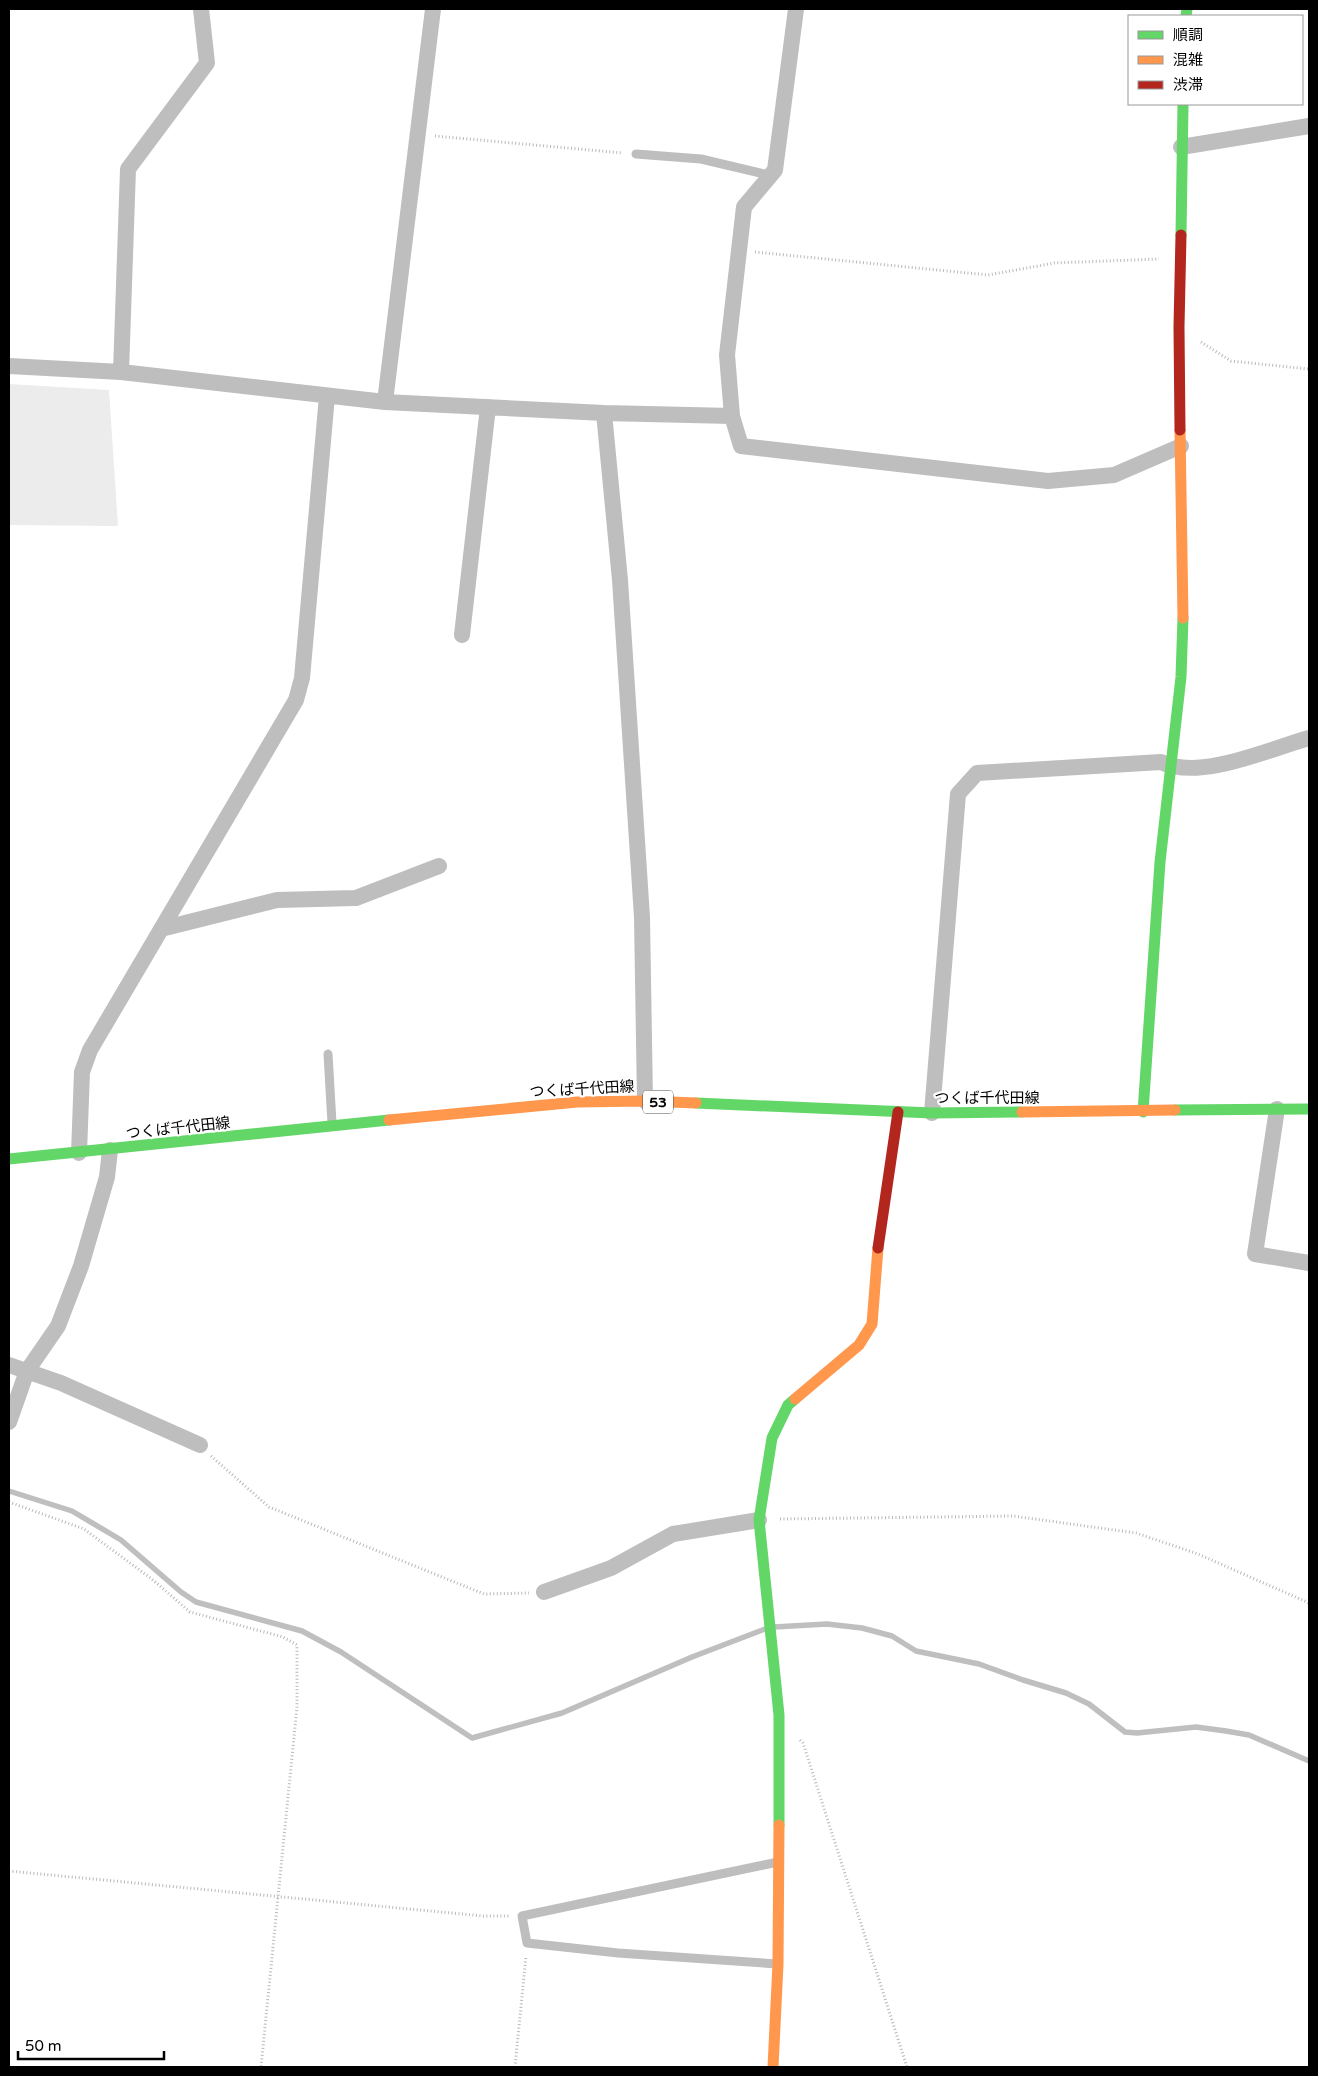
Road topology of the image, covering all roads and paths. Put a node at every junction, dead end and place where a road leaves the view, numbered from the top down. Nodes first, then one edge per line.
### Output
1 (201, 9) edge
2 (433, 9) edge
3 (796, 9) edge
4 (1183, 105) edge
5 (1309, 126) edge
6 (419, 135) junction
7 (1181, 147) junction
8 (636, 154) joint
9 (769, 175) junction
10 (740, 251) junction
11 (1180, 258) junction
12 (1179, 327) junction
13 (9, 366) edge
14 (1309, 369) edge
15 (121, 372) junction
16 (327, 396) junction
17 (385, 402) junction
18 (488, 407) junction
19 (604, 413) junction
20 (732, 416) junction
21 (1180, 446) junction
22 (462, 635) dead end
23 (1309, 738) edge
24 (1170, 766) junction
25 (439, 866) dead end
26 (161, 929) junction
27 (328, 1054) dead end
28 (645, 1101) junction
29 (1277, 1109) junction
30 (1309, 1109) edge
31 (898, 1112) junction
32 (1143, 1112) junction
33 (932, 1113) junction
34 (332, 1126) junction
35 (110, 1150) junction
36 (79, 1153) junction
37 (9, 1159) edge
38 (1309, 1263) edge
39 (9, 1365) edge
40 (27, 1370) junction
41 (9, 1422) edge
42 (200, 1445) joint
43 (9, 1502) edge
44 (759, 1520) junction
45 (544, 1592) joint
46 (1309, 1603) edge
47 (779, 1714) junction
48 (780, 1861) junction
49 (9, 1870) edge
50 (278, 1896) junction
51 (522, 1916) junction
52 (527, 1943) junction
53 (778, 1964) junction
54 (261, 2067) edge
55 (515, 2067) edge
56 (773, 2067) edge
57 (907, 2067) edge

1 - 15 street
2 - 6 street
3 - 9 street
4 - 7 street
5 - 7 street
6 - 8 path
6 - 17 street
7 - 11 street
8 - 9 lane
9 - 10 street
10 - 11 path
10 - 20 street
11 - 12 street
12 - 14 path
12 - 21 street
13 - 15 street
15 - 16 street
16 - 17 street
16 - 26 street
17 - 18 street
18 - 19 street
18 - 22 street
19 - 20 street
19 - 28 street
20 - 21 street
21 - 24 street
23 - 24 street
24 - 32 street
24 - 33 street
25 - 26 street
26 - 36 street
27 - 34 lane
28 - 31 street, つくば千代田線 / 53
28 - 34 street, つくば千代田線 / 53
29 - 30 street, つくば千代田線 / 53
29 - 32 street, つくば千代田線 / 53
29 - 38 street
31 - 33 street, つくば千代田線 / 53
31 - 44 street
32 - 33 street, つくば千代田線 / 53
34 - 35 street, つくば千代田線 / 53
35 - 36 street, つくば千代田線 / 53
35 - 40 street
36 - 37 street, つくば千代田線 / 53
39 - 40 street
40 - 41 street
40 - 42 street
42 - 45 path
43 - 50 path
44 - 45 street
44 - 46 path
44 - 47 street
47 - 48 street
47 - 57 path
48 - 51 lane
48 - 53 street
49 - 50 path
50 - 51 path
50 - 54 path
51 - 52 lane
52 - 53 lane
52 - 55 path
53 - 56 street

